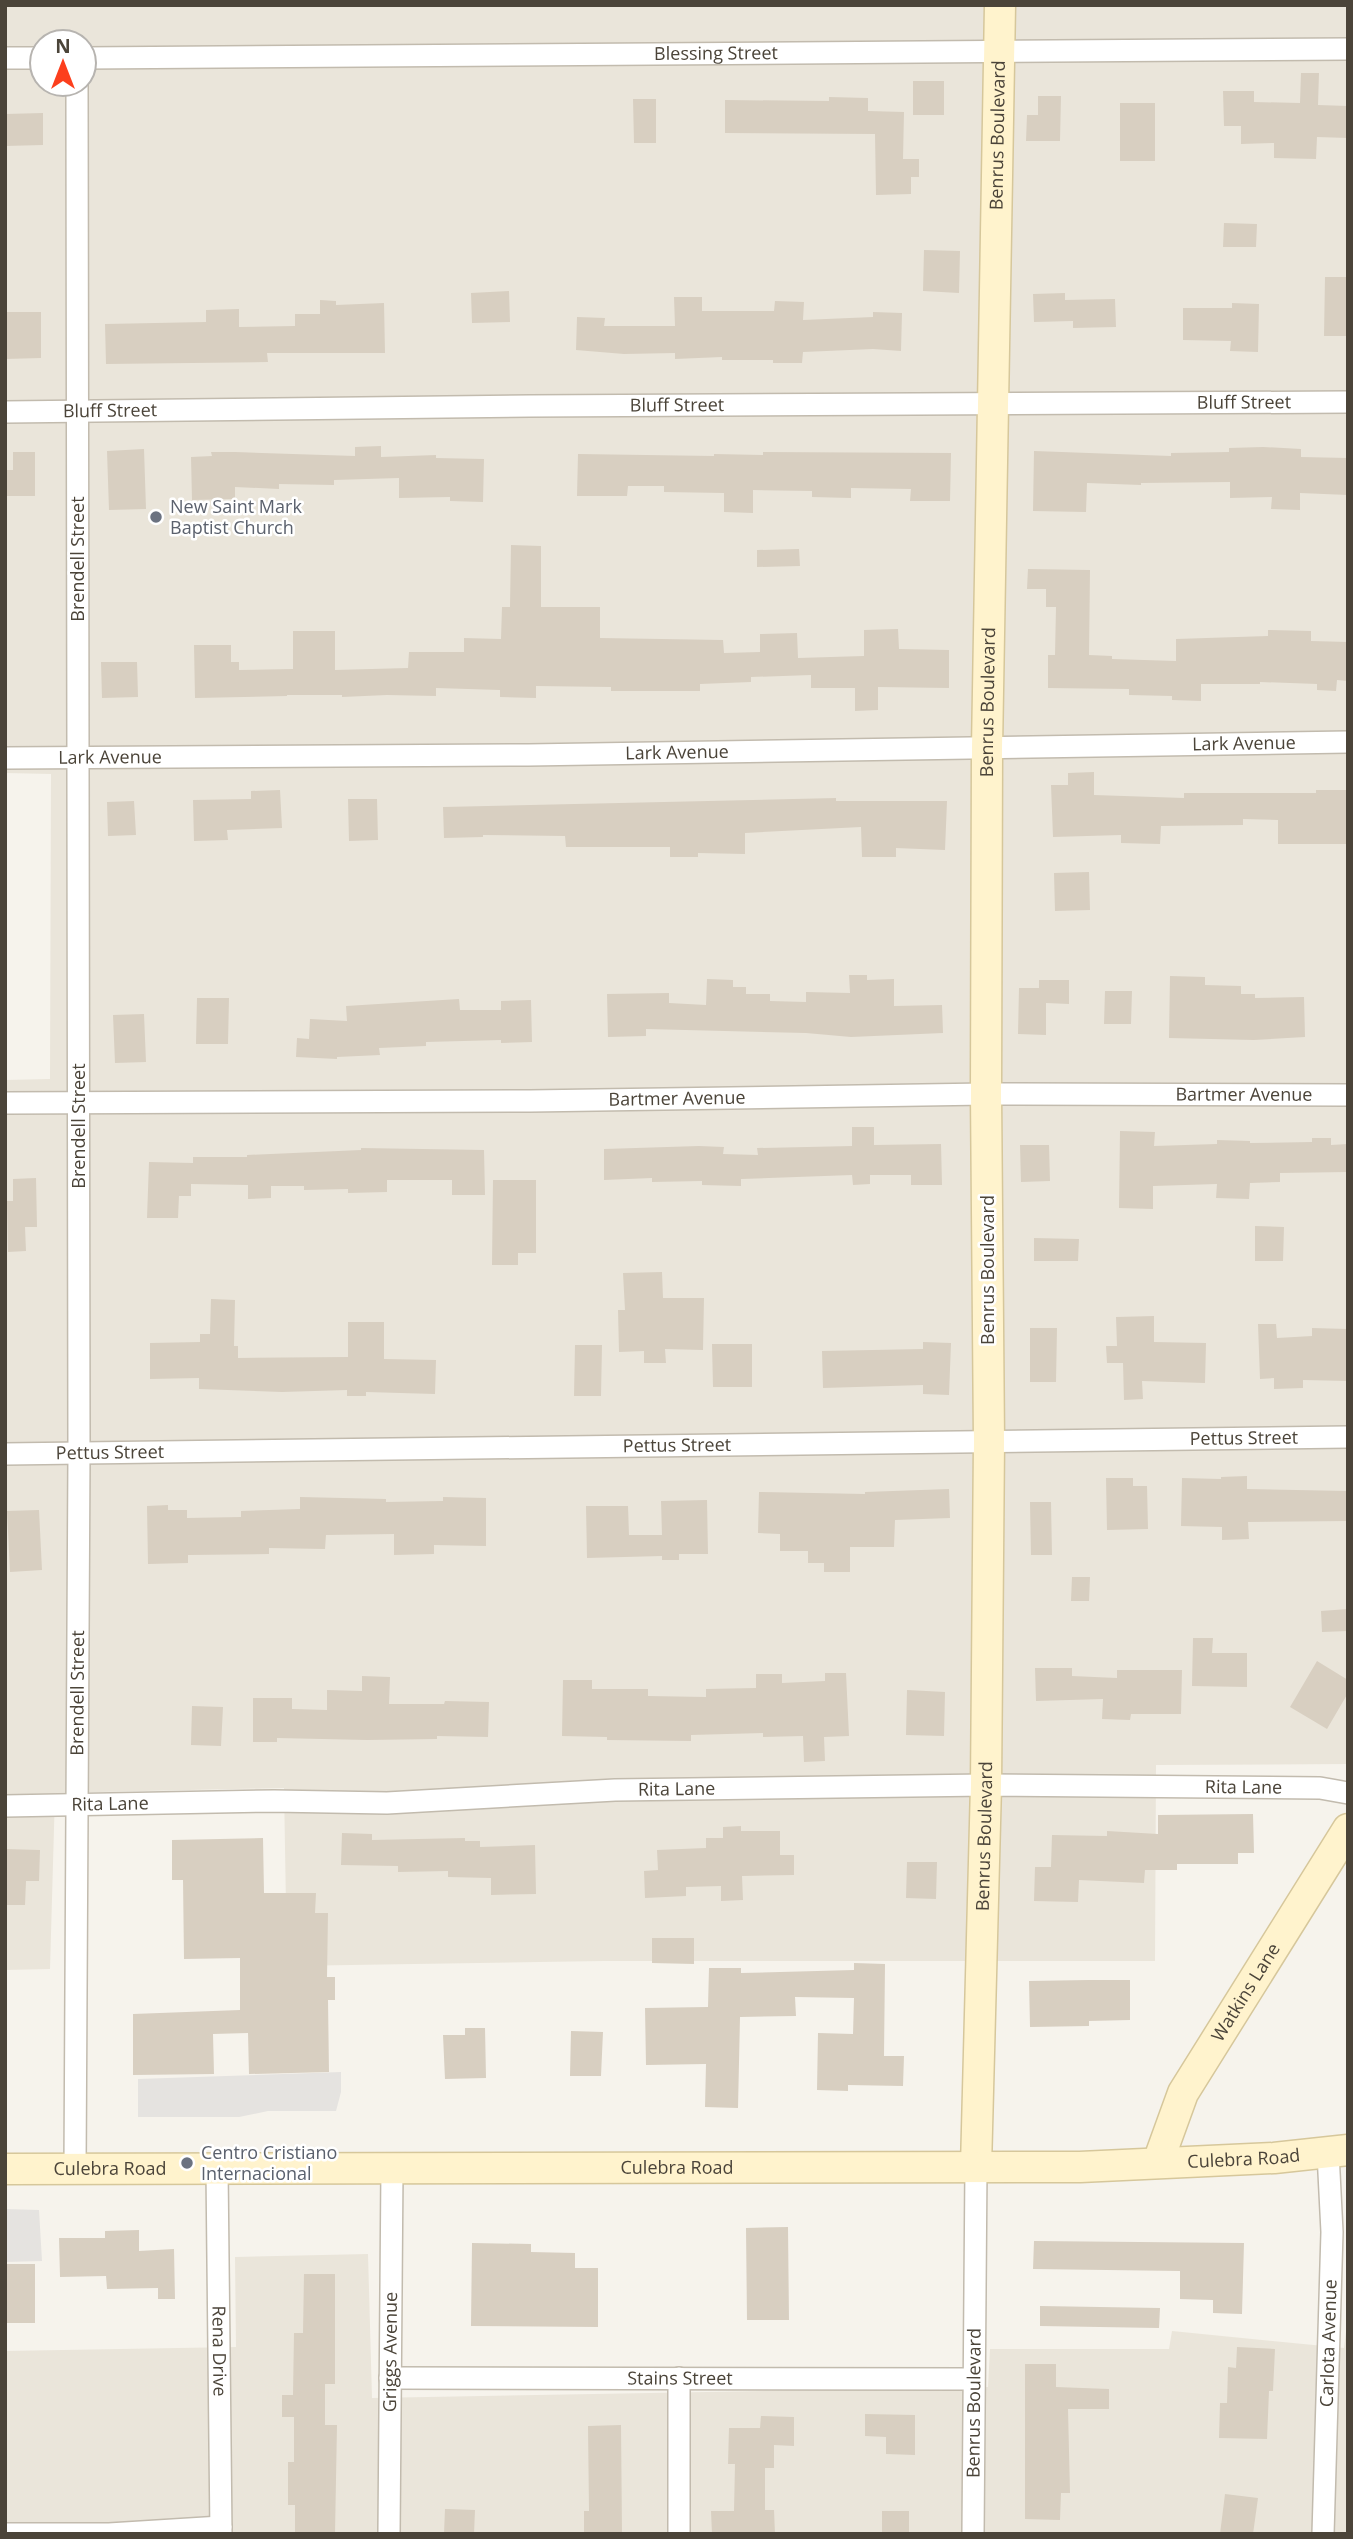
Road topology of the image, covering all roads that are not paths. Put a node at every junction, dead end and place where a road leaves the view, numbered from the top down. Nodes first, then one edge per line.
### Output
1 (1000, 5) edge
2 (1348, 49) edge
3 (1000, 52) junction
4 (5, 58) edge
5 (28, 58) edge
6 (98, 58) edge
7 (77, 98) edge
8 (1348, 402) edge
9 (992, 403) junction
10 (5, 412) edge
11 (78, 412) junction
12 (1348, 742) edge
13 (987, 748) junction
14 (78, 757) junction
15 (5, 758) edge
16 (986, 1094) junction
17 (1348, 1095) edge
18 (79, 1101) junction
19 (5, 1103) edge
20 (1348, 1437) edge
21 (989, 1441) junction
22 (5, 1454) edge
23 (79, 1454) junction
24 (986, 1785) junction
25 (1348, 1793) edge
26 (5, 1806) edge
27 (76, 1806) junction
28 (1348, 1829) edge
29 (1338, 2152) edge
30 (1158, 2162) junction
31 (976, 2168) junction
32 (5, 2169) edge
33 (75, 2169) junction
34 (217, 2169) junction
35 (392, 2169) junction
36 (390, 2378) junction
37 (679, 2378) junction
38 (972, 2379) junction
39 (221, 2530) edge
40 (5, 2534) edge
41 (389, 2534) edge
42 (679, 2534) edge
43 (973, 2534) edge
44 (1324, 2534) edge

1 - 3 street, Benrus Boulevard
2 - 3 street, Blessing Street
3 - 6 street, Blessing Street
3 - 9 street, Benrus Boulevard
4 - 5 street
7 - 11 street, Brendell Street
8 - 9 street, Bluff Street
9 - 11 street, Bluff Street
9 - 13 street, Benrus Boulevard
10 - 11 street, Bluff Street
11 - 14 street, Brendell Street
12 - 13 street, Lark Avenue
13 - 14 street, Lark Avenue
13 - 16 street, Benrus Boulevard
14 - 15 street, Lark Avenue
14 - 18 street, Brendell Street
16 - 17 street, Bartmer Avenue
16 - 18 street, Bartmer Avenue
16 - 21 street, Benrus Boulevard
18 - 19 street, Bartmer Avenue
18 - 23 street, Brendell Street
20 - 21 street, Pettus Street
21 - 23 street, Pettus Street
21 - 24 street, Benrus Boulevard
22 - 23 street, Pettus Street
23 - 27 street, Brendell Street
24 - 25 street, Rita Lane
24 - 27 street, Rita Lane
24 - 31 street, Benrus Boulevard
26 - 27 street, Rita Lane
27 - 33 street, Brendell Street
28 - 30 street, Watkins Lane
29 - 30 street, Culebra Road
29 - 44 street, Carlota Avenue
30 - 31 street, Culebra Road
31 - 35 street, Culebra Road
31 - 38 street, Benrus Boulevard
32 - 33 street, Culebra Road
33 - 34 street, Culebra Road
34 - 35 street, Culebra Road
34 - 39 street, Rena Drive
35 - 36 street, Griggs Avenue
36 - 37 street, Stains Street
36 - 41 street, Griggs Avenue
37 - 38 street, Stains Street
37 - 42 street
38 - 43 street, Benrus Boulevard
39 - 40 street

